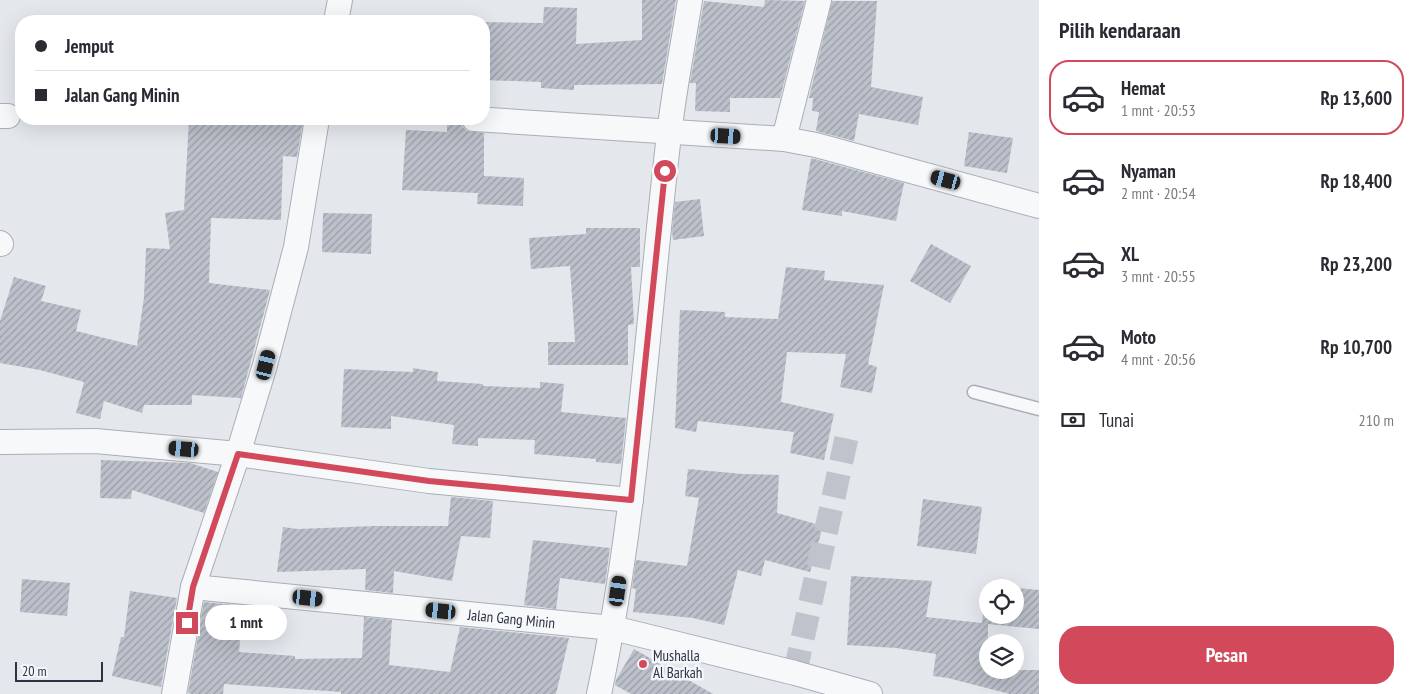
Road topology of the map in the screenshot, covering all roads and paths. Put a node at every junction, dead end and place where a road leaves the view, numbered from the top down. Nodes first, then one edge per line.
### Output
1 (340, 0) edge
2 (690, 0) edge
3 (818, 0) edge
4 (337, 15) edge
5 (490, 120) edge
6 (316, 125) edge
7 (669, 133) junction
8 (784, 140) junction
9 (1039, 206) edge
10 (974, 392) dead end
11 (1039, 409) edge
12 (0, 442) edge
13 (238, 454) junction
14 (631, 500) junction
15 (193, 587) junction
16 (613, 628) junction
17 (174, 694) edge
18 (599, 694) edge
19 (870, 694) edge

1 - 4 street
2 - 7 street
3 - 8 street
5 - 7 street
6 - 13 street
7 - 8 street
7 - 14 street
8 - 9 street
10 - 11 lane
12 - 13 street
13 - 14 street
13 - 15 street
14 - 16 street
15 - 16 street, Jalan Gang Minin
15 - 17 street
16 - 18 street
16 - 19 street, Jalan Gang Minin

